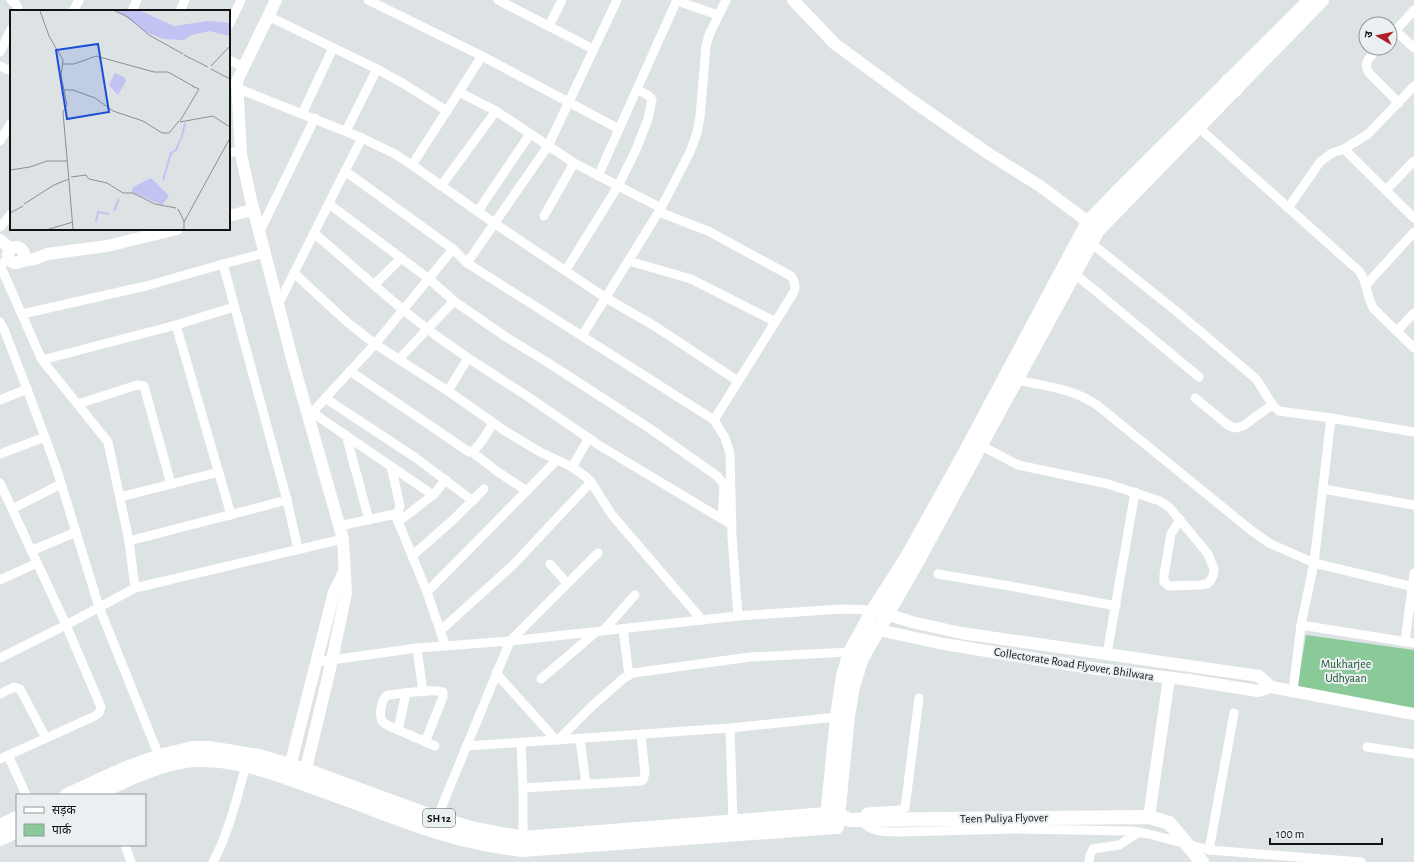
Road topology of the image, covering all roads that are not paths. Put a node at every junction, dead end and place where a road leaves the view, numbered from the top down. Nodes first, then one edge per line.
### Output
1 (10, 0) edge
2 (79, 0) edge
3 (138, 0) edge
4 (241, 0) edge
5 (276, 0) edge
6 (368, 0) edge
7 (498, 0) edge
8 (562, 0) edge
9 (617, 0) edge
10 (726, 0) edge
11 (793, 0) edge
12 (1310, 0) edge
13 (1322, 0) edge
14 (677, 1) edge
15 (514, 4) edge
16 (18, 10) edge
17 (74, 10) edge
18 (133, 10) edge
19 (1414, 10) edge
20 (718, 15) junction
21 (268, 16) junction
22 (230, 23) edge
23 (549, 26) junction
24 (1398, 28) edge
25 (10, 31) edge
26 (1398, 37) edge
27 (333, 48) junction
28 (1414, 48) edge
29 (593, 49) junction
30 (0, 52) edge
31 (482, 56) junction
32 (1371, 56) edge
33 (230, 60) edge
34 (0, 66) edge
35 (244, 67) junction
36 (377, 69) junction
37 (10, 71) edge
38 (1232, 85) junction
39 (1414, 86) edge
40 (237, 88) junction
41 (637, 90) junction
42 (459, 92) junction
43 (568, 102) junction
44 (1399, 103) junction
45 (447, 111) junction
46 (496, 111) junction
47 (302, 114) junction
48 (315, 118) junction
49 (10, 125) edge
50 (1198, 127) junction
51 (619, 129) junction
52 (346, 131) junction
53 (530, 134) junction
54 (362, 138) junction
55 (0, 141) edge
56 (548, 146) junction
57 (1344, 149) junction
58 (241, 150) junction
59 (230, 153) edge
60 (1414, 161) edge
61 (574, 163) junction
62 (412, 165) junction
63 (345, 171) junction
64 (598, 176) junction
65 (442, 186) junction
66 (618, 186) junction
67 (1386, 190) junction
68 (329, 204) junction
69 (1288, 208) junction
70 (253, 210) junction
71 (660, 210) junction
72 (478, 211) junction
73 (10, 215) edge
74 (230, 216) edge
75 (544, 216) dead end
76 (1414, 218) edge
77 (494, 223) junction
78 (1093, 226) junction
79 (0, 227) edge
80 (173, 230) edge
81 (1414, 232) edge
82 (259, 233) junction
83 (314, 233) junction
84 (0, 240) edge
85 (1090, 243) junction
86 (453, 249) junction
87 (47, 254) junction
88 (265, 254) junction
89 (8, 257) edge
90 (401, 258) junction
91 (629, 261) junction
92 (467, 263) junction
93 (222, 264) junction
94 (566, 270) junction
95 (294, 273) junction
96 (1074, 273) junction
97 (429, 279) junction
98 (374, 285) junction
99 (1366, 285) junction
100 (606, 298) junction
101 (454, 301) junction
102 (278, 305) junction
103 (234, 307) junction
104 (403, 310) junction
105 (1414, 313) edge
106 (22, 314) junction
107 (774, 321) junction
108 (0, 322) edge
109 (176, 325) junction
110 (427, 329) junction
111 (1397, 331) junction
112 (582, 336) junction
113 (10, 344) junction
114 (375, 344) junction
115 (0, 348) edge
116 (1414, 348) edge
117 (468, 358) junction
118 (399, 359) junction
119 (42, 360) junction
120 (350, 371) junction
121 (1199, 377) dead end
122 (1016, 380) junction
123 (738, 381) junction
124 (27, 389) junction
125 (448, 391) junction
126 (326, 398) junction
127 (1195, 398) dead end
128 (0, 400) edge
129 (78, 404) junction
130 (1272, 405) junction
131 (310, 415) junction
132 (1331, 418) junction
133 (714, 420) junction
134 (493, 423) junction
135 (1414, 432) edge
136 (346, 435) junction
137 (45, 437) junction
138 (589, 438) junction
139 (980, 445) junction
140 (472, 452) junction
141 (0, 454) edge
142 (557, 460) junction
143 (391, 466) junction
144 (572, 467) junction
145 (218, 472) junction
146 (446, 480) junction
147 (591, 482) junction
148 (0, 483) edge
149 (61, 484) junction
150 (171, 484) junction
151 (484, 489) dead end
152 (1323, 489) junction
153 (527, 491) junction
154 (1135, 492) junction
155 (433, 495) junction
156 (120, 497) junction
157 (287, 500) junction
158 (473, 501) junction
159 (1414, 505) edge
160 (12, 509) junction
161 (231, 515) junction
162 (396, 518) junction
163 (722, 519) junction
164 (369, 520) junction
165 (1180, 520) junction
166 (732, 525) junction
167 (339, 526) junction
168 (76, 532) junction
169 (343, 539) junction
170 (129, 541) junction
171 (298, 549) junction
172 (31, 550) junction
173 (598, 553) dead end
174 (412, 556) junction
175 (37, 563) junction
176 (1314, 563) junction
177 (550, 564) dead end
178 (345, 571) junction
179 (1414, 573) edge
180 (938, 574) dead end
181 (0, 580) edge
182 (567, 583) junction
183 (1413, 587) edge
184 (135, 588) junction
185 (427, 592) junction
186 (635, 595) dead end
187 (102, 606) junction
188 (1116, 606) junction
189 (872, 610) junction
190 (888, 614) junction
191 (738, 616) junction
192 (702, 620) junction
193 (66, 625) junction
194 (1301, 625) junction
195 (864, 626) junction
196 (623, 629) junction
197 (440, 630) junction
198 (600, 631) junction
199 (878, 631) junction
200 (510, 641) junction
201 (1410, 642) edge
202 (445, 645) junction
203 (417, 648) junction
204 (850, 652) junction
205 (1107, 654) junction
206 (0, 658) edge
207 (332, 660) junction
208 (316, 662) junction
209 (496, 674) junction
210 (629, 675) junction
211 (1169, 678) junction
212 (541, 679) dead end
213 (1271, 687) junction
214 (1293, 691) junction
215 (423, 692) junction
216 (406, 693) junction
217 (0, 694) edge
218 (918, 698) dead end
219 (1234, 714) dead end
220 (1414, 714) edge
221 (837, 717) junction
222 (730, 728) junction
223 (398, 730) junction
224 (641, 735) junction
225 (46, 738) junction
226 (580, 739) junction
227 (557, 740) junction
228 (425, 742) junction
229 (521, 743) junction
230 (435, 746) dead end
231 (466, 746) junction
232 (1367, 747) dead end
233 (1414, 754) edge
234 (4, 757) edge
235 (161, 761) junction
236 (246, 765) junction
237 (289, 772) junction
238 (304, 776) junction
239 (586, 784) junction
240 (523, 788) junction
241 (104, 793) edge
242 (25, 794) edge
243 (69, 794) edge
244 (1149, 817) junction
245 (16, 818) edge
246 (437, 818) junction
247 (840, 820) junction
248 (733, 821) junction
249 (0, 826) edge
250 (16, 831) edge
251 (1139, 832) junction
252 (0, 838) edge
253 (523, 838) junction
254 (125, 846) edge
255 (1206, 856) edge
256 (131, 862) edge
257 (213, 862) edge
258 (1089, 862) edge
259 (1361, 862) edge

1 - 16 street
2 - 17 street
3 - 18 street
4 - 22 street
5 - 21 street
6 - 31 street
7 - 15 street
8 - 23 street
9 - 29 street
10 - 20 street
11 - 78 street
12 - 38 main road
13 - 38 main road
14 - 20 street
14 - 41 street
15 - 23 street
19 - 24 street
20 - 71 street
21 - 27 street
21 - 35 street
23 - 29 street
25 - 30 street
26 - 28 street
27 - 36 street
27 - 47 street
29 - 43 street
31 - 42 street
31 - 43 street
32 - 44 street
33 - 35 street
34 - 37 street
35 - 40 street
36 - 45 street
36 - 52 street
38 - 50 main road
38 - 78 main road
39 - 44 street
40 - 47 street
40 - 58 street
41 - 51 street
41 - 66 street
42 - 45 street
42 - 46 street
43 - 51 street
43 - 56 street
44 - 57 street
45 - 62 street
46 - 53 street
46 - 65 street
47 - 48 street
48 - 52 street
48 - 82 street
49 - 55 street
50 - 69 street
50 - 78 main road
51 - 64 street
52 - 54 street
53 - 56 street
53 - 72 street
54 - 62 street
54 - 63 street
56 - 61 street
56 - 77 street
57 - 67 street
57 - 69 street
58 - 59 street
58 - 70 street
60 - 67 street
61 - 64 street
61 - 75 street
62 - 65 street
63 - 68 street
63 - 86 street
64 - 66 street
65 - 72 street
66 - 71 street
66 - 94 street
67 - 76 street
68 - 83 street
68 - 90 street
69 - 99 street
70 - 74 street
70 - 82 street
71 - 91 street
71 - 107 street
72 - 77 street
73 - 79 street
77 - 92 street
77 - 94 street
78 - 85 main road
78 - 189 main road
80 - 87 street
81 - 99 street
82 - 88 street
83 - 95 street
83 - 98 street
84 - 89 street
85 - 96 main road
85 - 130 street
86 - 92 street
86 - 97 street
87 - 89 street
87 - 89 street
88 - 93 street
88 - 102 street
89 - 106 street
90 - 97 street
90 - 98 street
91 - 100 street
91 - 107 street
92 - 112 street
93 - 103 street
93 - 106 street
94 - 100 street
95 - 102 street
95 - 114 street
96 - 121 street
96 - 122 main road
97 - 101 street
97 - 104 street
98 - 104 street
99 - 111 street
100 - 112 street
100 - 123 street
101 - 110 street
101 - 163 street
102 - 131 street
103 - 109 street
103 - 157 street
104 - 110 street
104 - 114 street
105 - 111 street
106 - 119 street
107 - 123 street
108 - 113 street
109 - 119 street
109 - 145 street
110 - 117 street
110 - 118 street
111 - 116 street
112 - 133 street
113 - 115 street
113 - 124 street
114 - 118 street
114 - 120 street
117 - 125 street
117 - 138 street
118 - 125 street
119 - 129 street
120 - 126 street
120 - 140 street
122 - 139 main road
122 - 176 street
123 - 133 street
124 - 128 street
124 - 137 street
125 - 134 street
126 - 131 street
126 - 146 street
127 - 130 street
129 - 150 street
129 - 156 street
130 - 132 street
131 - 136 street
131 - 167 street
132 - 135 street
132 - 152 street
133 - 166 street
134 - 140 street
134 - 142 street
136 - 143 street
136 - 164 street
137 - 141 street
137 - 149 street
138 - 144 street
138 - 163 street
139 - 154 street
139 - 190 main road
140 - 153 street
142 - 144 street
142 - 153 street
143 - 155 street
143 - 162 street
144 - 147 street
145 - 150 street
145 - 161 street
146 - 155 street
146 - 158 street
147 - 192 street
147 - 197 street
148 - 160 street
149 - 160 street
149 - 168 street
150 - 156 street
151 - 158 street
152 - 159 street
152 - 176 street
153 - 185 street
154 - 165 street
154 - 188 street
155 - 162 street
156 - 170 street
157 - 161 street
157 - 171 street
158 - 174 street
160 - 172 street
161 - 170 street
162 - 164 street
162 - 174 street
163 - 166 street
164 - 167 street
165 - 165 street
166 - 191 street
167 - 169 street
168 - 172 street
168 - 187 street
169 - 171 street
169 - 178 street
170 - 184 street
171 - 184 street
172 - 175 street
173 - 182 street
174 - 185 street
175 - 181 street
175 - 193 street
176 - 183 street
176 - 194 street
177 - 182 street
178 - 207 street
178 - 208 street
179 - 183 street
180 - 188 street
182 - 200 street
183 - 201 street
184 - 187 street
185 - 197 street
186 - 198 street
187 - 193 street
187 - 235 street
188 - 205 street
189 - 190 street
189 - 191 street
189 - 195 main road
190 - 199 main road
190 - 205 street
191 - 192 street
192 - 196 street
193 - 206 street
193 - 225 street
194 - 201 street
194 - 214 street
195 - 199 street, Collectorate Road Flyover, Bhilwara
195 - 204 main road
196 - 198 street
196 - 210 street
197 - 202 street
198 - 200 street
198 - 212 street
199 - 211 street, Collectorate Road Flyover, Bhilwara
199 - 247 main road
200 - 202 street
200 - 209 street
202 - 203 street
203 - 207 street
203 - 215 street
204 - 210 street
204 - 221 main road
205 - 213 street
207 - 208 street
207 - 238 street
208 - 237 street
209 - 227 street
209 - 231 street
210 - 227 street
211 - 213 street, Collectorate Road Flyover, Bhilwara
211 - 244 street
213 - 214 street
214 - 220 street
215 - 216 street
215 - 228 street
216 - 223 street
216 - 223 street
217 - 225 street
218 - 247 street
219 - 255 street
221 - 222 street
221 - 247 main road
222 - 224 street
222 - 248 street
223 - 228 street
224 - 226 street
224 - 239 street
225 - 234 street
226 - 227 street
226 - 239 street
227 - 229 street
228 - 230 street
229 - 231 street
229 - 240 street
231 - 246 street
232 - 233 street
234 - 242 street
235 - 236 main road, SH 12
235 - 237 main road, SH 12
235 - 241 main road, SH 12
235 - 243 main road, SH 12
236 - 237 main road, SH 12
236 - 257 street
237 - 238 main road, SH 12
238 - 246 main road, SH 12
238 - 247 main road, SH 12
239 - 240 street
240 - 253 street
244 - 247 main road, Teen Puliya Flyover
244 - 255 main road, Teen Puliya Flyover
245 - 249 main road
246 - 253 main road, SH 12
247 - 248 main road, SH 12
247 - 251 street
248 - 253 main road, SH 12
250 - 252 main road
251 - 255 street
251 - 258 street
254 - 256 street
255 - 259 street

